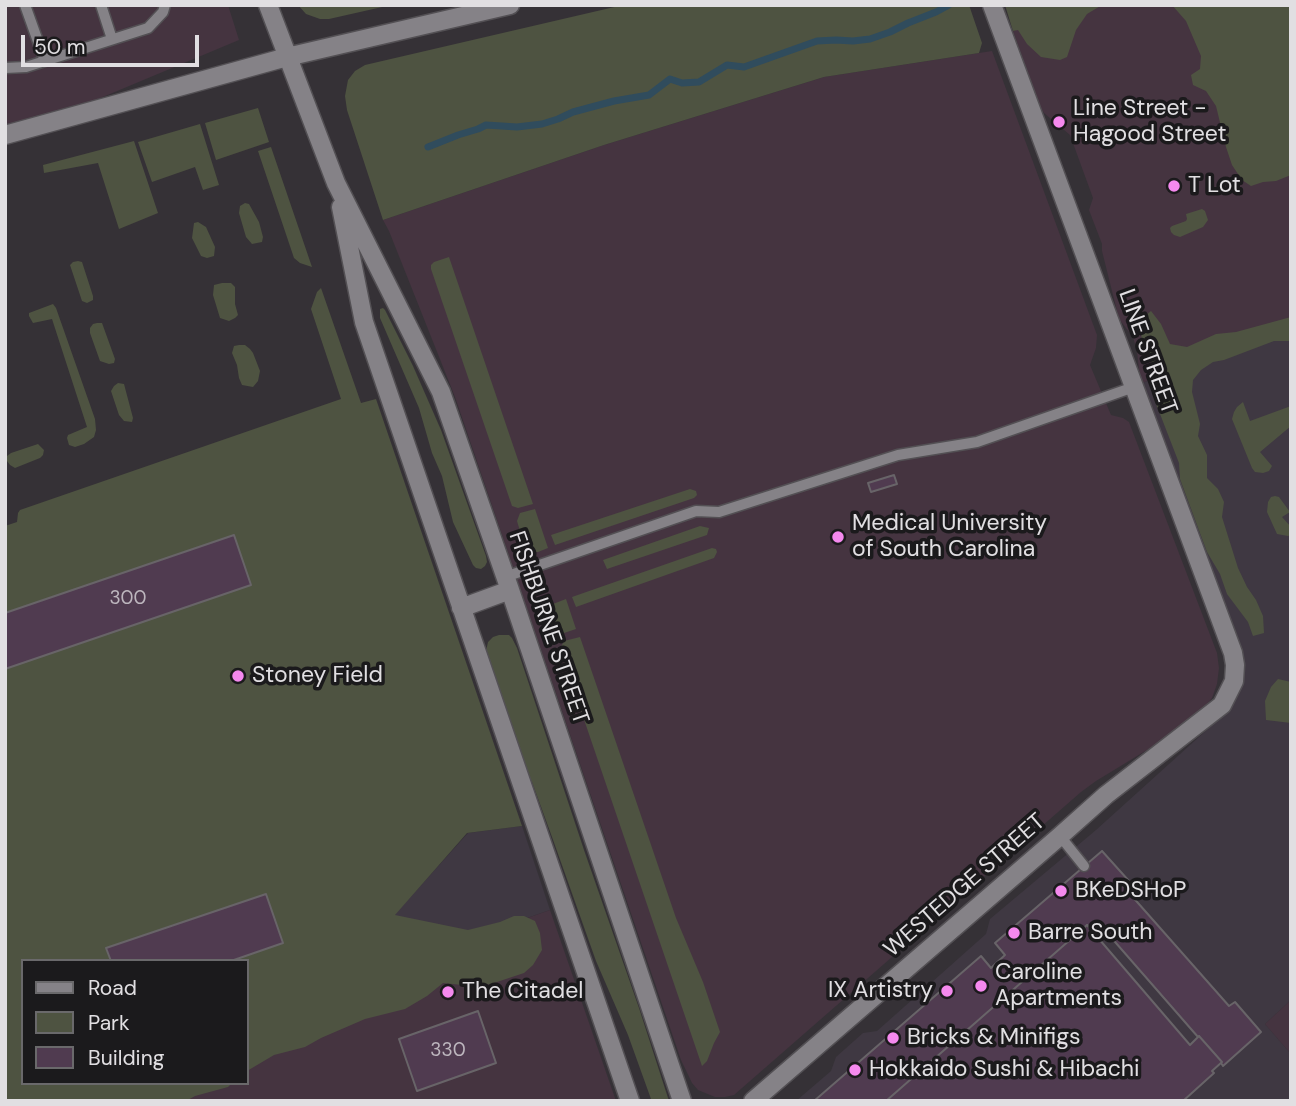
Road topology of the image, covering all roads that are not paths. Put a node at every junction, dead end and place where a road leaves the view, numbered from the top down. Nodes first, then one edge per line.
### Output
1 (25, 5) edge
2 (101, 5) edge
3 (165, 5) edge
4 (268, 5) edge
5 (510, 5) edge
6 (992, 5) edge
7 (113, 39) junction
8 (287, 57) junction
9 (45, 61) junction
10 (5, 68) edge
11 (5, 135) edge
12 (337, 183) junction
13 (1134, 387) junction
14 (508, 583) junction
15 (461, 608) junction
16 (1213, 713) joint
17 (1060, 836) junction
18 (1084, 866) dead end
19 (630, 1101) edge
20 (682, 1101) edge
21 (753, 1101) edge

1 - 9 lane
2 - 7 lane
3 - 7 lane
4 - 8 street, FISHBURNE STREET
5 - 8 street
6 - 13 street, LINE STREET
7 - 9 lane
8 - 11 street
8 - 12 street, FISHBURNE STREET
9 - 10 lane
12 - 14 street, FISHBURNE STREET
12 - 15 street, FISHBURNE STREET
13 - 14 lane
13 - 16 street, LINE STREET
14 - 15 street
14 - 20 street, FISHBURNE STREET
15 - 19 street, FISHBURNE STREET
16 - 17 street, WESTEDGE STREET
17 - 18 lane
17 - 21 street, WESTEDGE STREET

